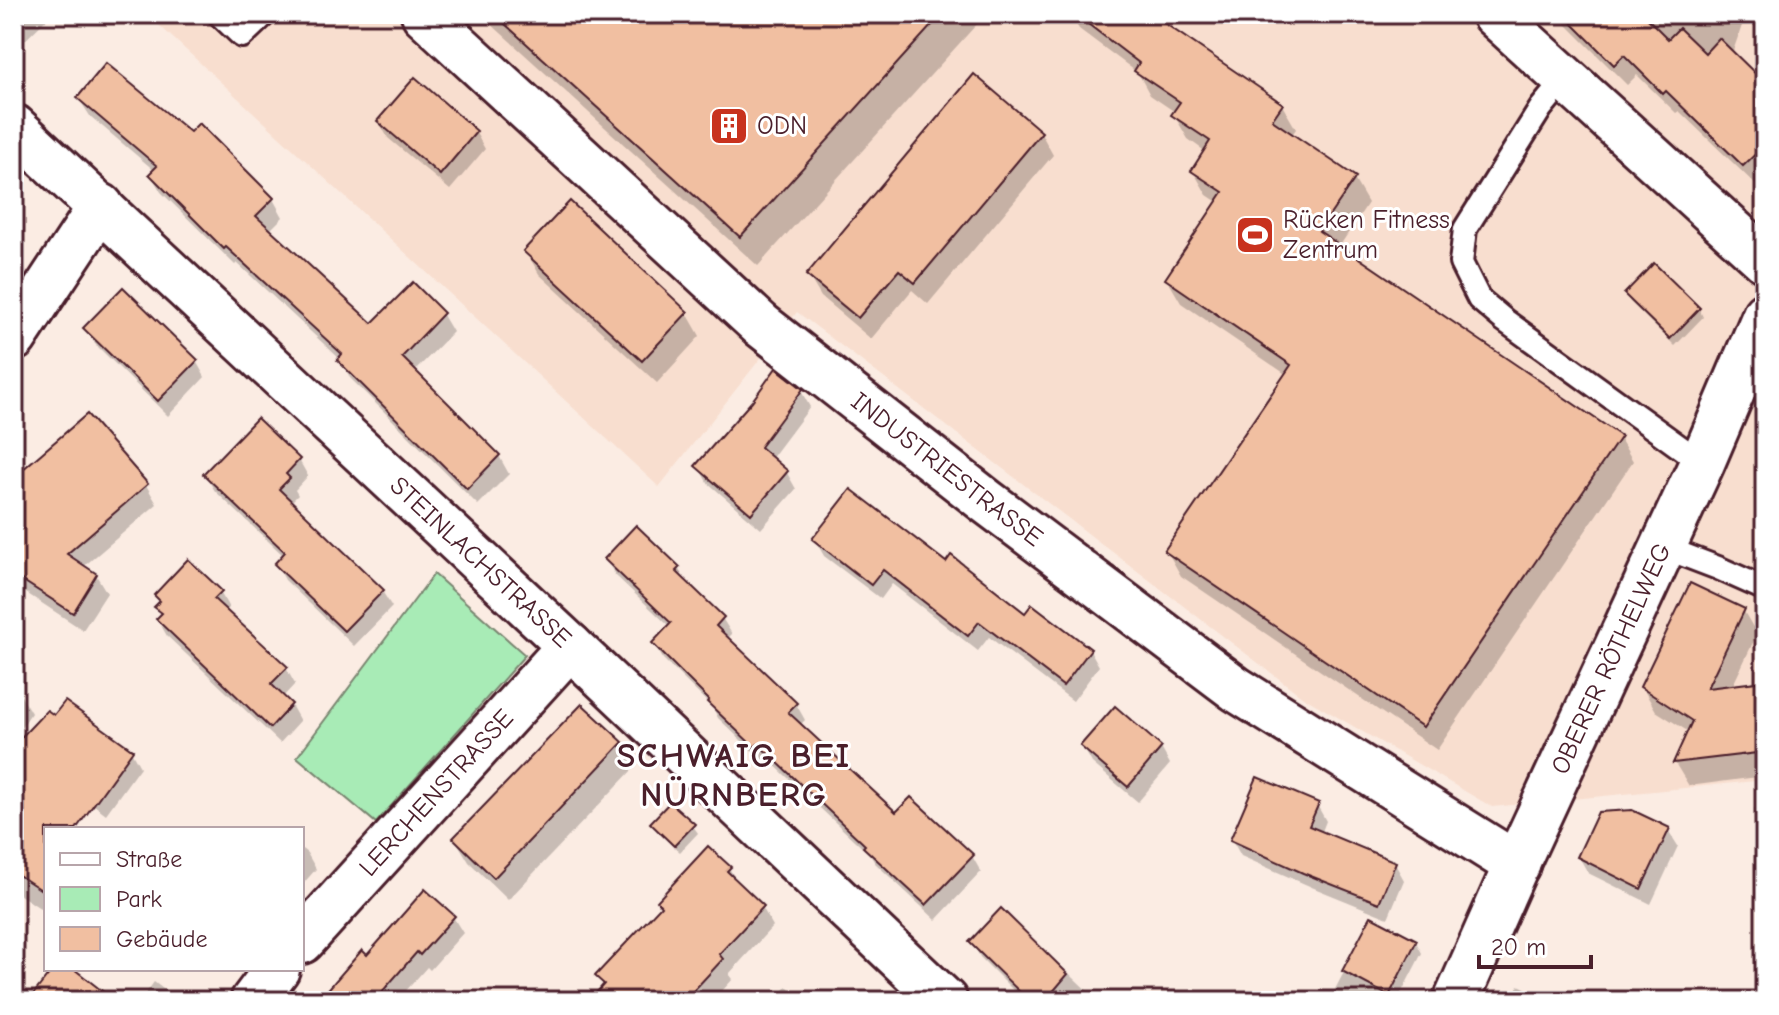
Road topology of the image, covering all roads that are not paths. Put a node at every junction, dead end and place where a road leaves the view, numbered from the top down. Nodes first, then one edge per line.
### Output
1 (219, 14) edge
2 (265, 14) edge
3 (424, 14) edge
4 (1494, 14) edge
5 (1565, 79) junction
6 (14, 127) edge
7 (101, 206) junction
8 (1765, 260) edge
9 (1765, 315) edge
10 (14, 338) edge
11 (1702, 463) junction
12 (1663, 547) junction
13 (1765, 589) edge
14 (570, 646) junction
15 (1517, 865) junction
16 (304, 939) edge
17 (276, 971) edge
18 (936, 998) edge
19 (253, 1001) edge
20 (1456, 1001) edge

1 - 2 lane
3 - 15 street, INDUSTRIESTRASSE
4 - 5 street
5 - 8 street
5 - 11 lane
6 - 7 street, STEINLACHSTRASSE
7 - 10 street
7 - 14 street, STEINLACHSTRASSE
9 - 11 street, OBERER RÖTHELWEG
11 - 12 street, OBERER RÖTHELWEG
12 - 13 lane
12 - 15 street, OBERER RÖTHELWEG
14 - 16 street, LERCHENSTRASSE
14 - 18 street, STEINLACHSTRASSE
15 - 20 street, OBERER RÖTHELWEG
17 - 19 street

